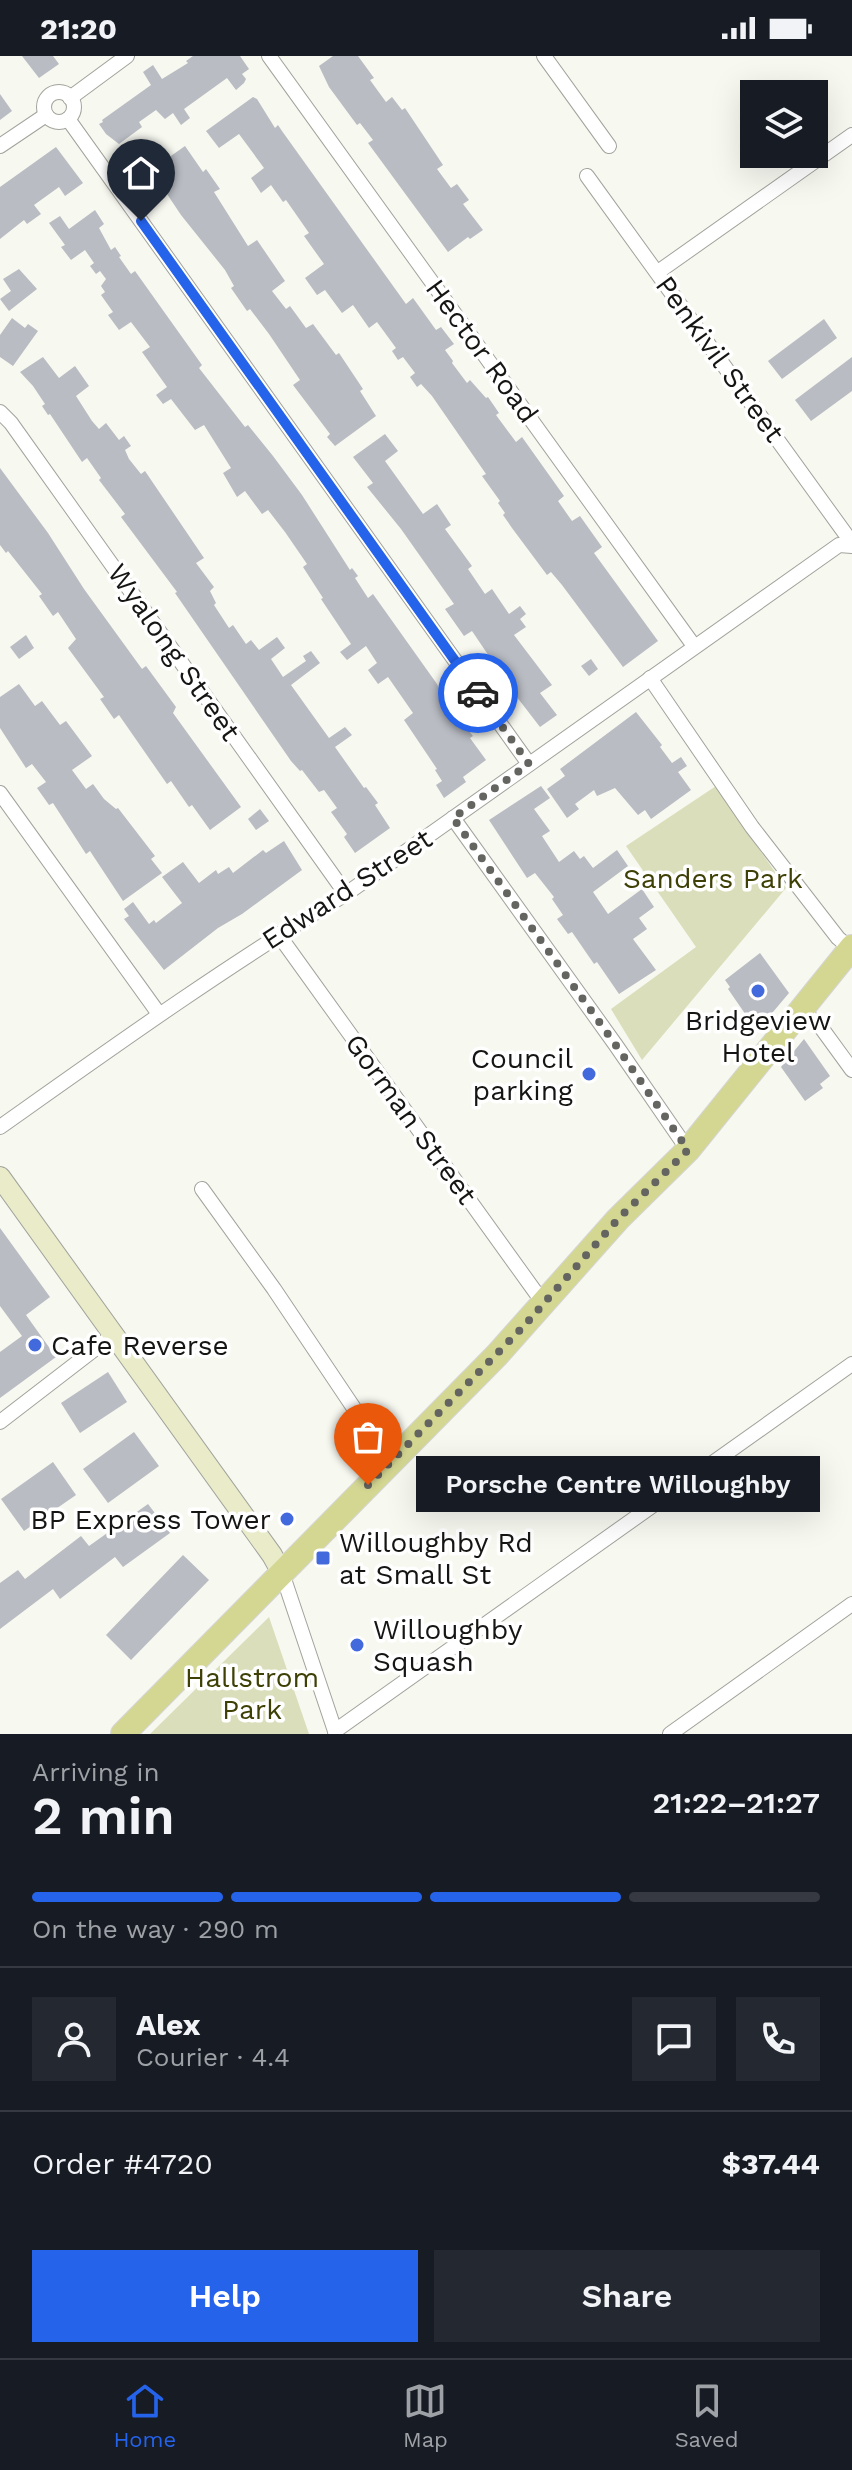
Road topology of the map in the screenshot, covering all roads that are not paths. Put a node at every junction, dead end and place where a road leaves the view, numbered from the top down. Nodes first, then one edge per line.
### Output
1 (127, 56) edge
2 (269, 56) edge
3 (544, 56) edge
4 (70, 98) junction
5 (46, 115) junction
6 (68, 119) junction
7 (852, 135) edge
8 (0, 146) edge
9 (609, 146) dead end
10 (587, 176) dead end
11 (658, 272) junction
12 (0, 412) edge
13 (852, 544) edge
14 (694, 646) junction
15 (650, 678) junction
16 (529, 764) junction
17 (0, 793) edge
18 (453, 818) junction
19 (346, 894) junction
20 (278, 934) junction
21 (851, 948) edge
22 (802, 1011) junction
23 (159, 1014) junction
24 (852, 1070) edge
25 (0, 1127) edge
26 (688, 1150) junction
27 (0, 1177) edge
28 (202, 1189) dead end
29 (544, 1304) junction
30 (113, 1335) junction
31 (852, 1364) edge
32 (0, 1422) edge
33 (390, 1462) junction
34 (282, 1573) junction
35 (852, 1604) edge
36 (336, 1732) edge
37 (123, 1734) edge
38 (670, 1734) edge

1 - 4 street
2 - 14 street, Hector Road
3 - 9 street
4 - 5 street
4 - 6 street
5 - 6 street
5 - 8 street
6 - 16 street
7 - 11 street
10 - 11 street, Penkivil Street
11 - 13 street, Penkivil Street
12 - 19 street, Wyalong Street
13 - 14 street, Edward Street
14 - 15 street, Edward Street
15 - 16 street, Edward Street
15 - 21 street
16 - 18 street, Edward Street
17 - 23 street
18 - 19 street, Edward Street
18 - 26 street
19 - 20 street, Edward Street
20 - 23 street, Edward Street
20 - 29 street, Gorman Street
21 - 22 main road
22 - 24 street
22 - 26 main road
23 - 25 street, Edward Street
26 - 29 main road
27 - 30 street
28 - 33 street
29 - 33 main road
30 - 32 street
30 - 34 street
31 - 36 street
33 - 34 main road
34 - 36 street
34 - 37 main road
35 - 38 street

